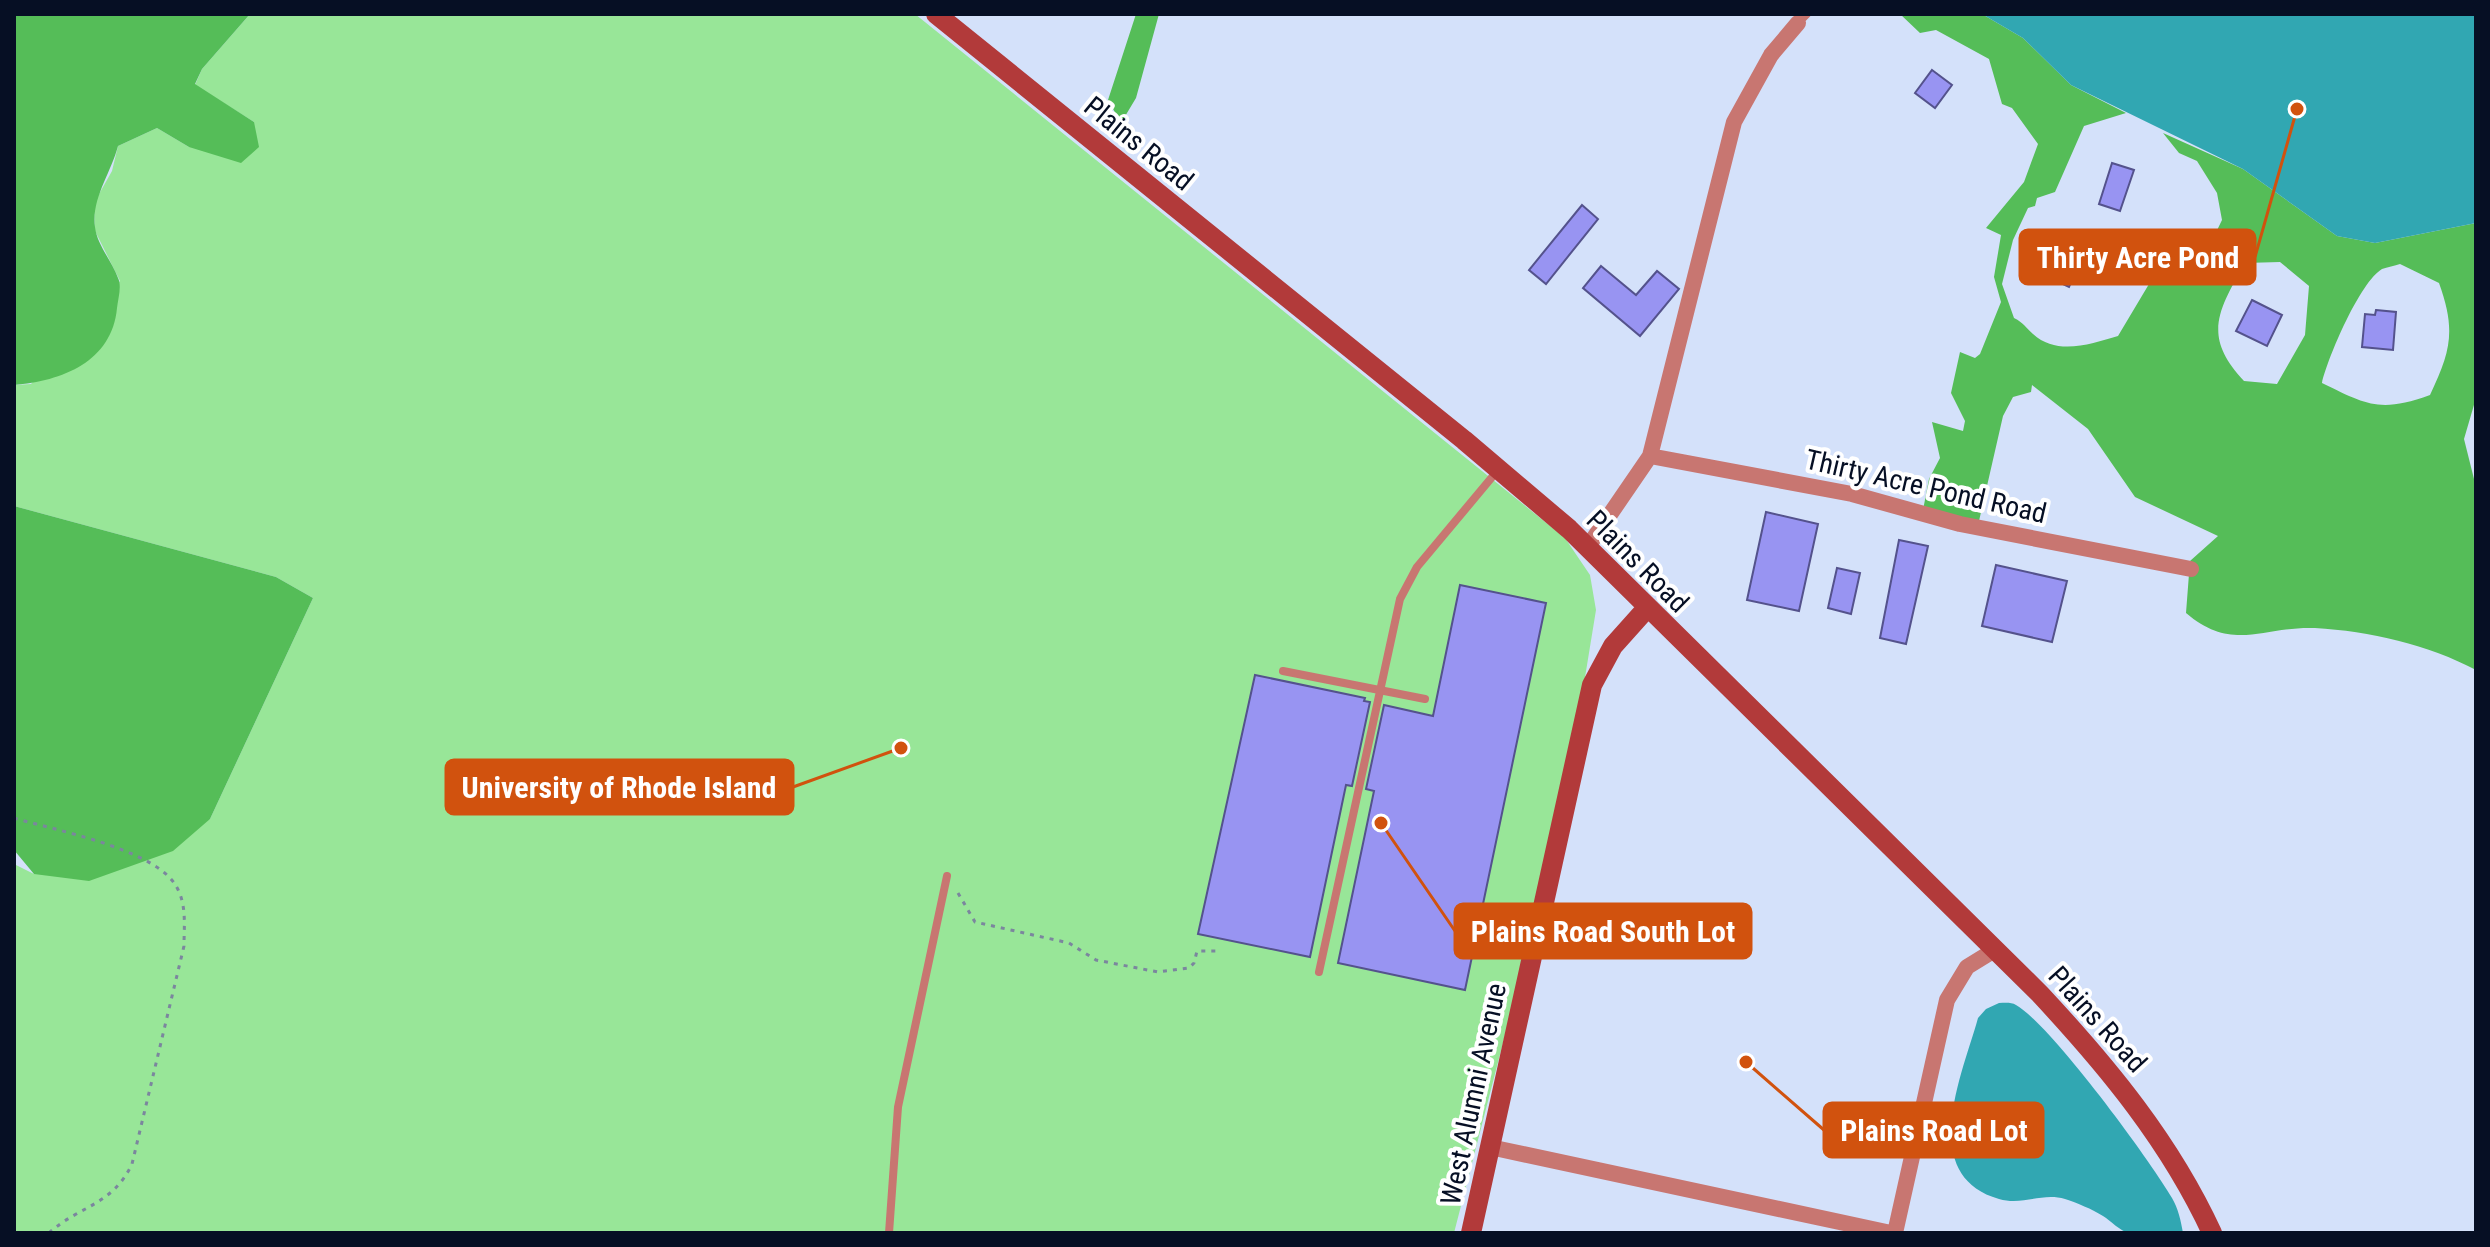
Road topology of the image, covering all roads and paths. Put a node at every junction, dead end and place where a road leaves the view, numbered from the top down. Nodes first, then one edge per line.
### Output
1 (936, 14) edge
2 (1802, 18) edge
3 (1650, 456) junction
4 (1498, 469) junction
5 (1587, 548) junction
6 (2191, 569) dead end
7 (1647, 608) junction
8 (1283, 671) dead end
9 (1380, 689) junction
10 (1425, 699) dead end
11 (14, 818) edge
12 (947, 876) joint
13 (1220, 951) dead end
14 (1993, 951) junction
15 (1319, 972) dead end
16 (1490, 1147) junction
17 (49, 1233) edge
18 (889, 1233) edge
19 (1471, 1233) edge
20 (1893, 1233) edge
21 (2212, 1233) edge

1 - 4 street, Plains Road
2 - 3 street
3 - 5 street
3 - 6 street, Thirty Acre Pond Road
4 - 5 street, Plains Road
4 - 9 lane
5 - 7 street, Plains Road
7 - 14 street, Plains Road
7 - 16 street, West Alumni Avenue
8 - 9 lane
9 - 10 lane
9 - 15 lane
11 - 17 path
12 - 13 path
12 - 18 lane
14 - 20 street
14 - 21 street, Plains Road
16 - 19 street, West Alumni Avenue
16 - 20 street

